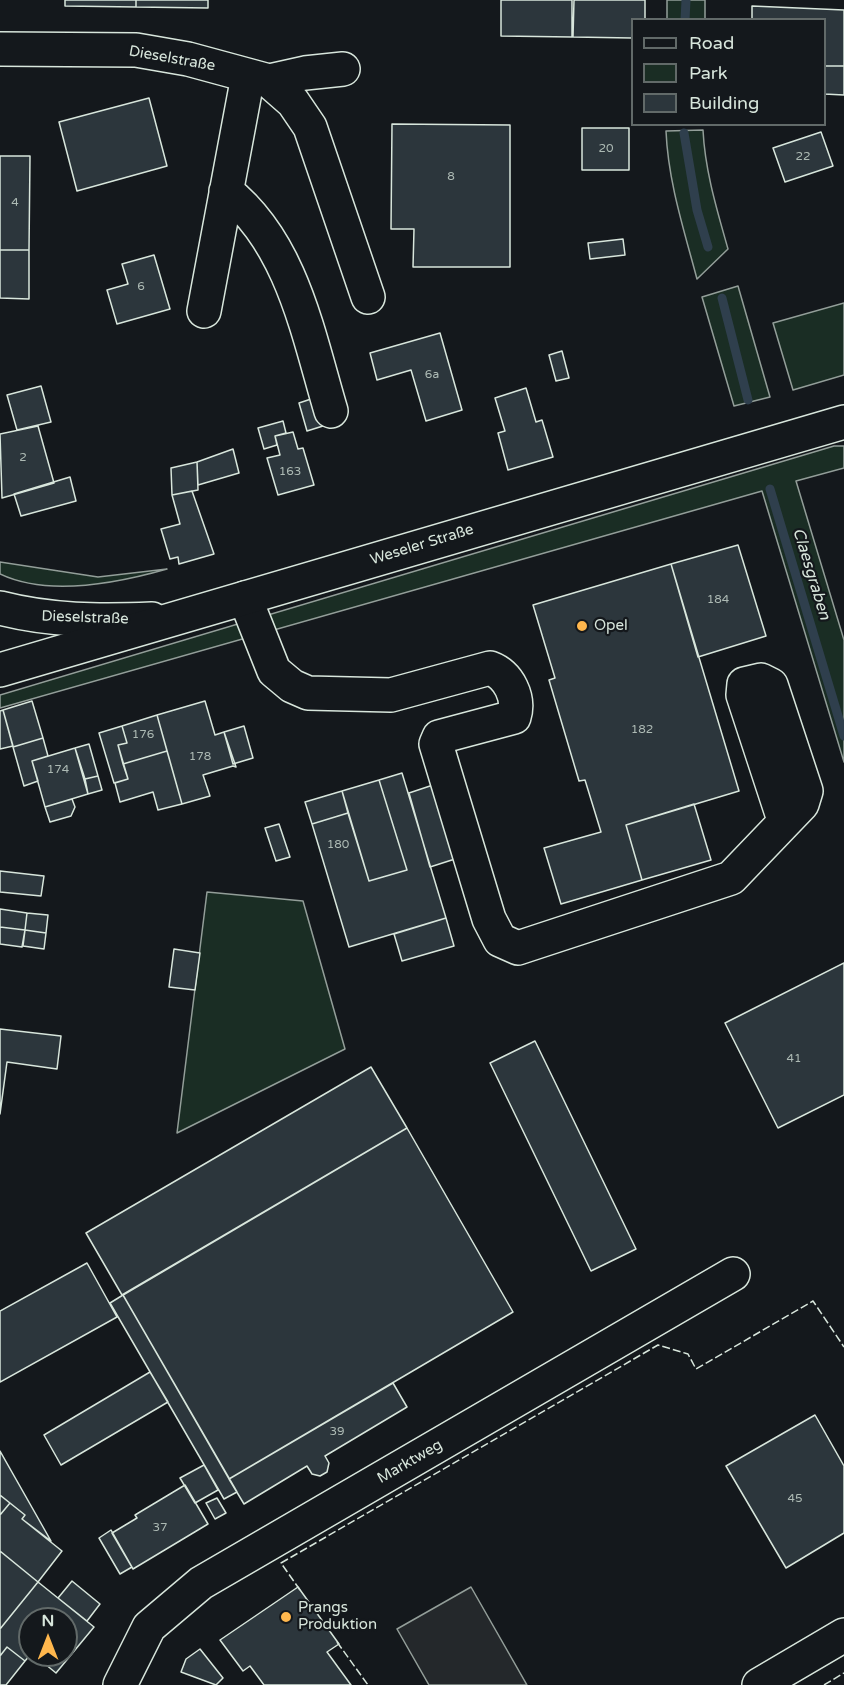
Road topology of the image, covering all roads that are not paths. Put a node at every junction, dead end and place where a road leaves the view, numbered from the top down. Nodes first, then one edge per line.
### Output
1 (0, 49) edge
2 (343, 69) dead end
3 (258, 78) junction
4 (226, 191) junction
5 (368, 297) dead end
6 (204, 311) dead end
7 (331, 411) dead end
8 (844, 422) edge
9 (245, 598) junction
10 (0, 608) edge
11 (172, 618) junction
12 (0, 670) edge
13 (784, 820) dead end
14 (734, 1275) dead end
15 (844, 1635) edge
16 (120, 1685) edge
17 (759, 1685) edge

1 - 3 street, Dieselstraße
2 - 3 street
3 - 4 street
3 - 5 street
4 - 6 street
4 - 7 street
8 - 9 street, Weseler Straße
9 - 11 street, Weseler Straße
9 - 13 street
10 - 11 street, Dieselstraße
11 - 12 street, Weseler Straße
14 - 16 street, Marktweg
15 - 17 street

